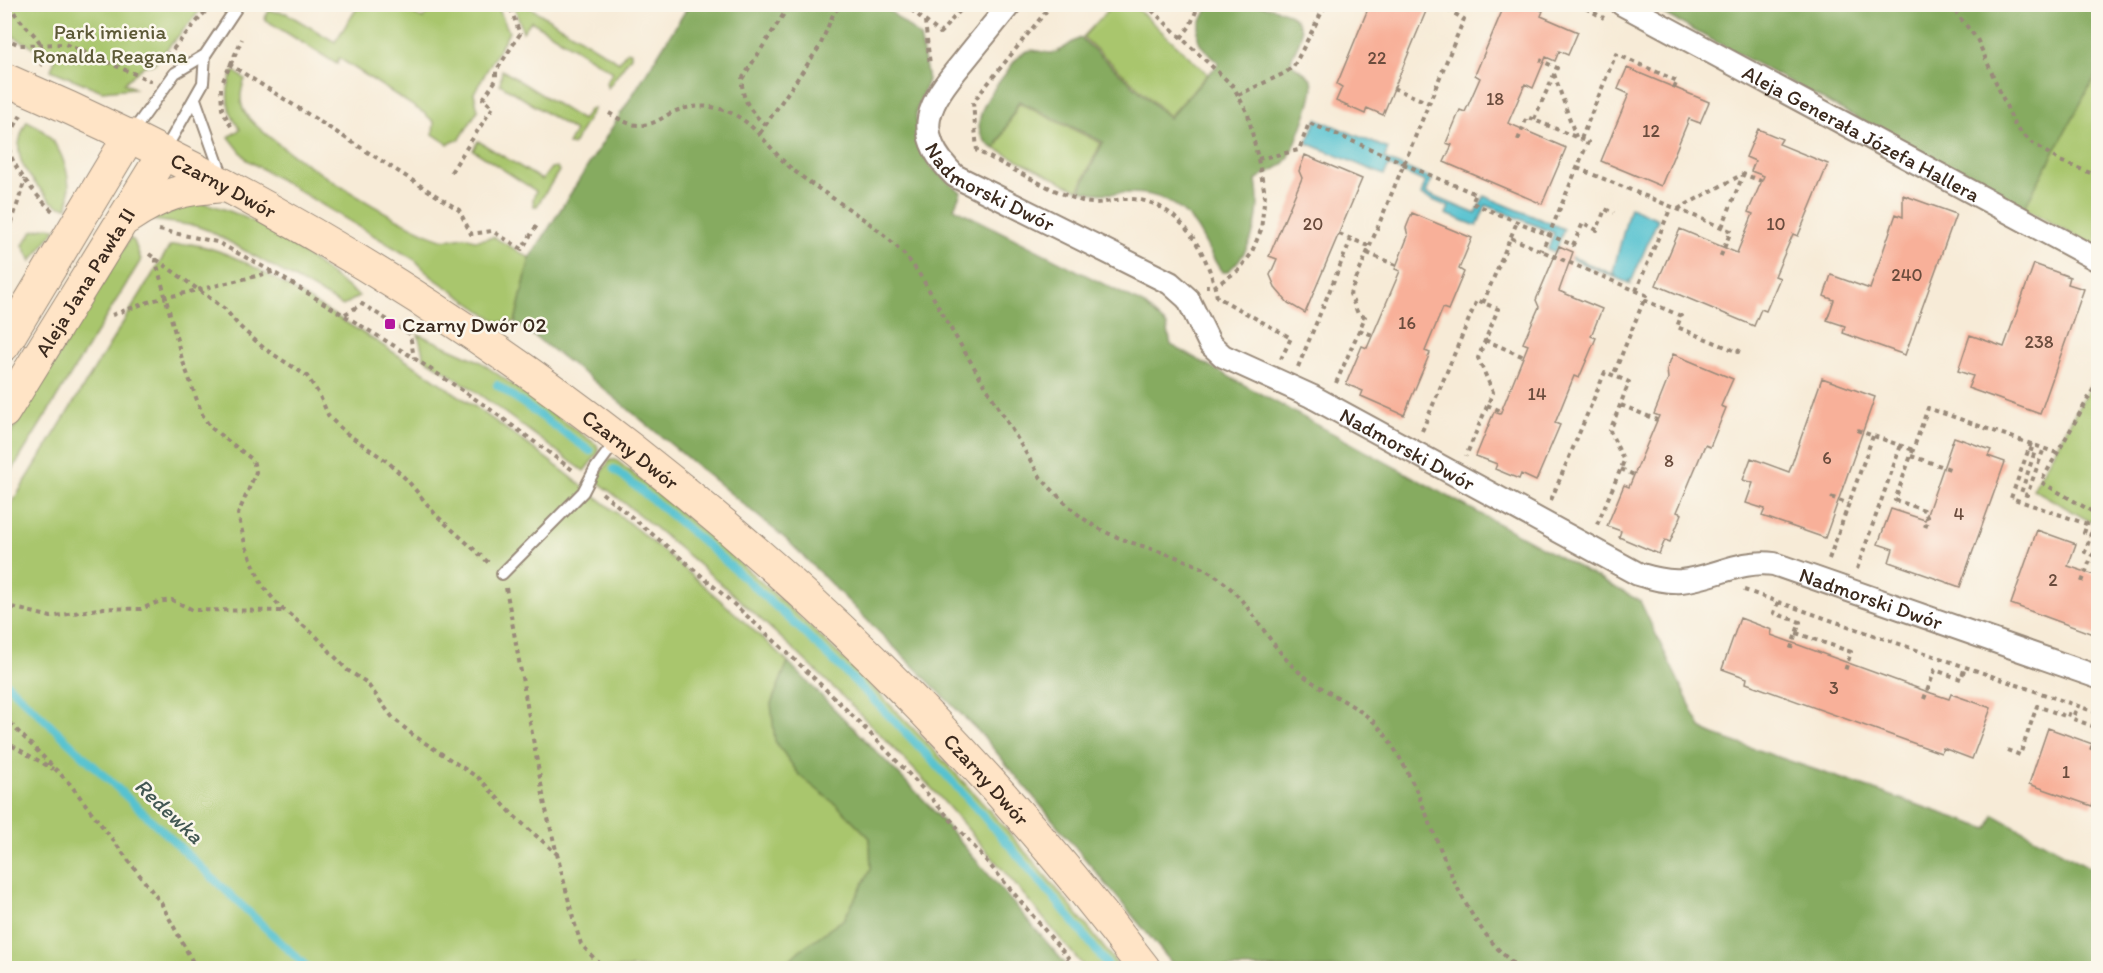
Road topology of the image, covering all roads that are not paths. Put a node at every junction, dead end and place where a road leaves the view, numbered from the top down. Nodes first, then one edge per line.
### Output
1 (239, 4) edge
2 (1010, 4) edge
3 (1622, 4) edge
4 (206, 55) junction
5 (4, 79) edge
6 (195, 99) junction
7 (130, 135) junction
8 (164, 153) junction
9 (226, 186) junction
10 (121, 222) junction
11 (2098, 260) edge
12 (4, 345) edge
13 (4, 411) edge
14 (618, 438) junction
15 (502, 574) road end
16 (2098, 677) edge
17 (1144, 969) edge

1 - 4 lane
2 - 16 street, Nadmorski Dwór
3 - 11 street, Aleja Generała Józefa Hallera
4 - 6 lane
4 - 7 lane
5 - 7 main road, Czarny Dwór
6 - 8 lane
6 - 9 lane
7 - 8 main road, Czarny Dwór
7 - 12 main road, Aleja Jana Pawła II
8 - 9 main road, Czarny Dwór
8 - 10 main road, Aleja Jana Pawła II
9 - 10 main road
9 - 14 main road, Czarny Dwór
10 - 13 main road, Aleja Jana Pawła II
14 - 15 lane
14 - 17 main road, Czarny Dwór

